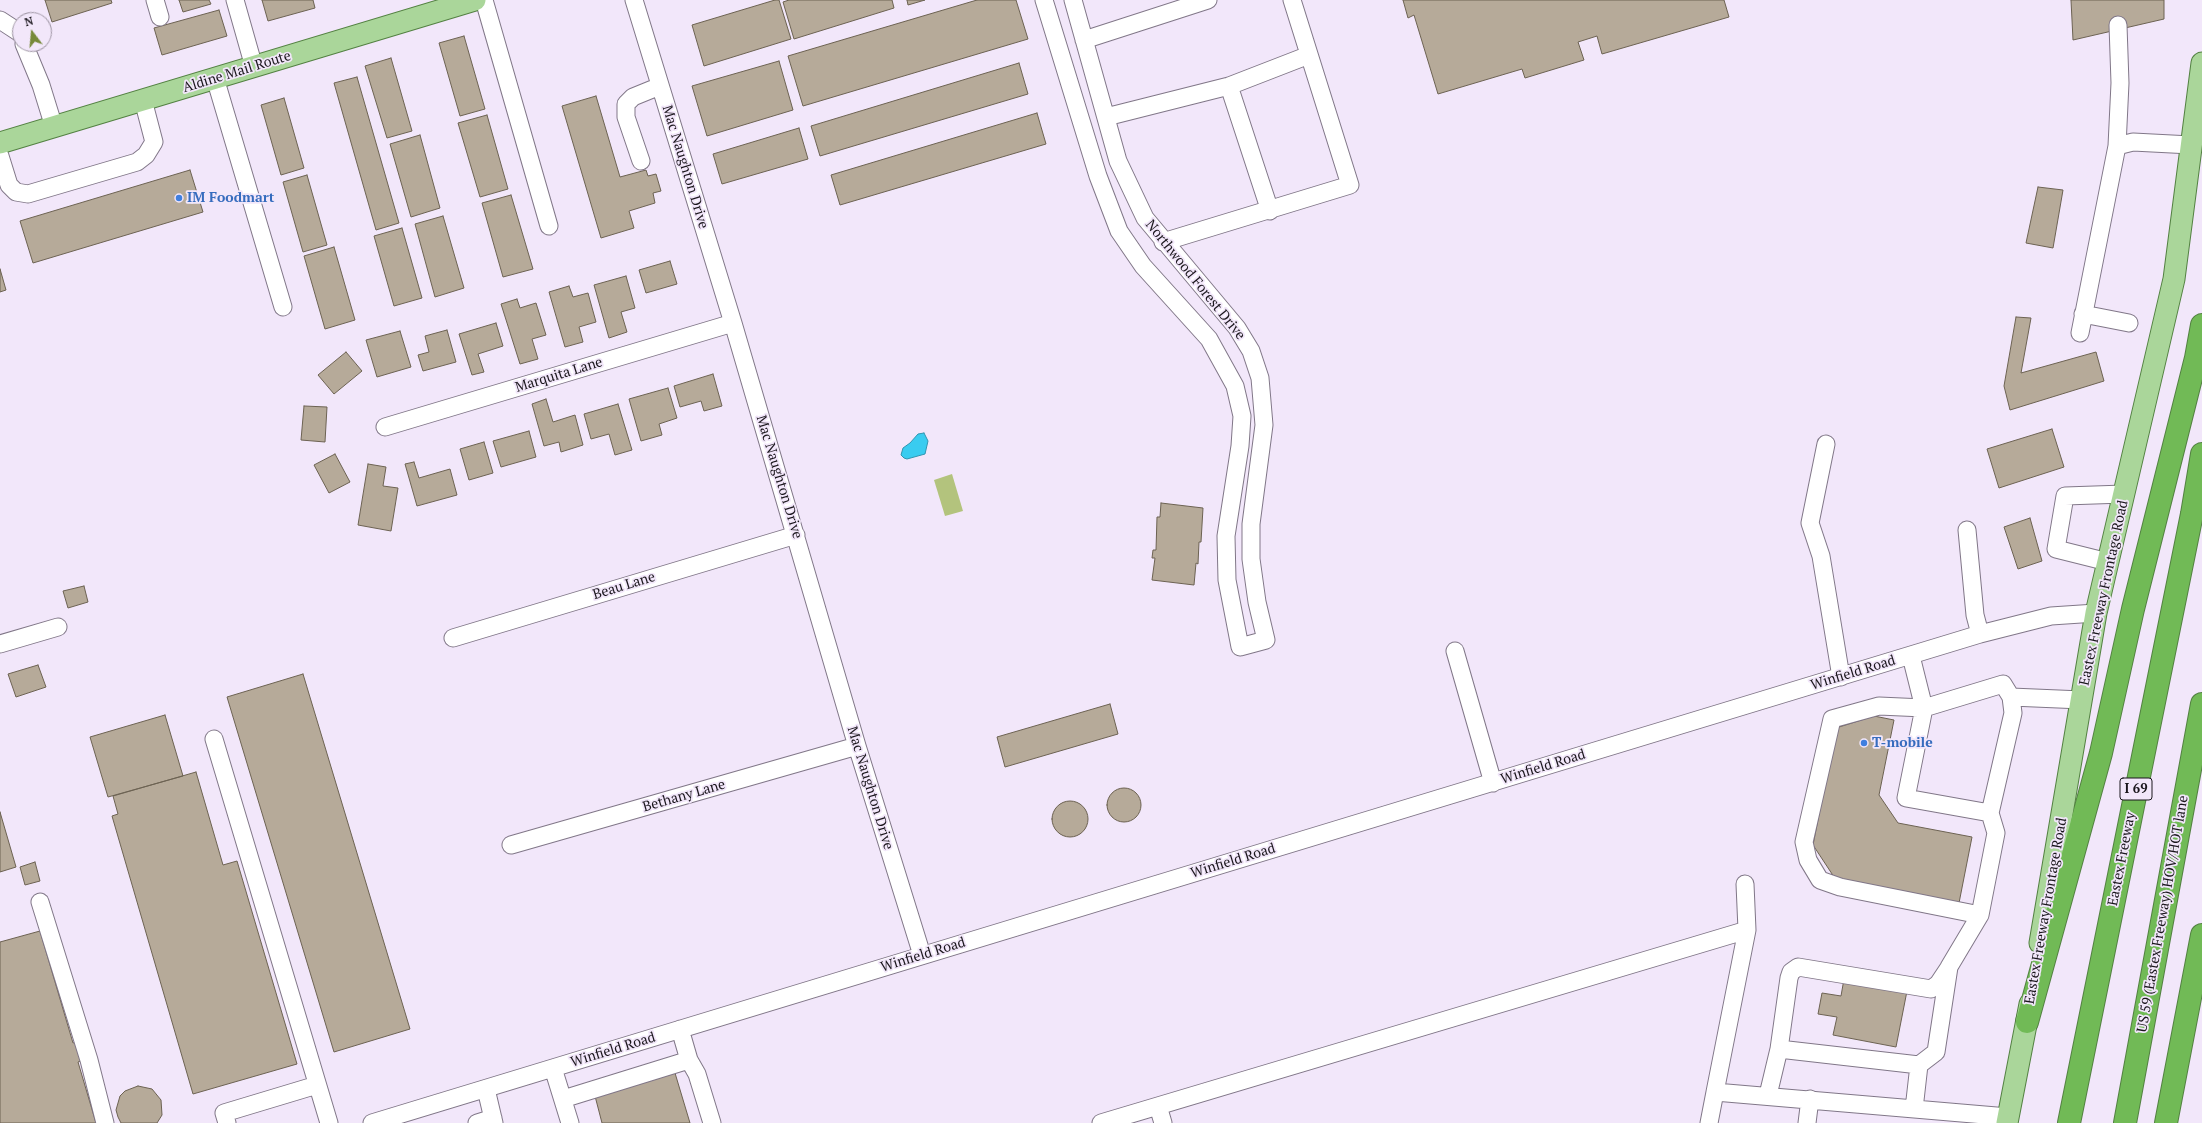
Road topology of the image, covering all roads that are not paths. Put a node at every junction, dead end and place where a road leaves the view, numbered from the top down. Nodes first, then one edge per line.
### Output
1 (155, 0) edge
2 (234, 0) edge
3 (475, 0) edge
4 (484, 0) edge
5 (634, 0) edge
6 (1044, 0) edge
7 (1073, 0) edge
8 (1208, 0) edge
9 (1292, 0) edge
10 (160, 17) dead end
11 (0, 20) edge
12 (2118, 25) dead end
13 (12, 28) edge
14 (1084, 40) junction
15 (27, 52) edge
16 (1309, 55) junction
17 (2202, 63) edge
18 (254, 67) junction
19 (215, 78) junction
20 (660, 86) junction
21 (1229, 86) junction
22 (143, 100) junction
23 (1106, 117) junction
24 (54, 126) junction
25 (0, 143) edge
26 (2191, 145) junction
27 (2117, 146) junction
28 (0, 156) edge
29 (641, 161) dead end
30 (1127, 183) junction
31 (1104, 192) junction
32 (1270, 210) junction
33 (549, 226) dead end
34 (1164, 242) junction
35 (282, 308) dead end
36 (2083, 314) junction
37 (733, 323) junction
38 (2129, 323) dead end
39 (2202, 326) edge
40 (2080, 333) dead end
41 (1260, 378) junction
42 (1235, 386) junction
43 (386, 427) dead end
44 (1826, 444) dead end
45 (2202, 454) edge
46 (2124, 494) junction
47 (1967, 530) dead end
48 (796, 535) junction
49 (2108, 562) junction
50 (2096, 613) junction
51 (58, 627) dead end
52 (1980, 634) junction
53 (453, 638) dead end
54 (0, 644) edge
55 (1455, 652) dead end
56 (1911, 656) junction
57 (1841, 677) junction
58 (2011, 697) junction
59 (2082, 700) junction
60 (2202, 704) edge
61 (1924, 708) junction
62 (214, 739) dead end
63 (857, 746) junction
64 (1493, 783) junction
65 (1990, 813) junction
66 (511, 845) dead end
67 (1745, 884) dead end
68 (40, 902) dead end
69 (1980, 915) junction
70 (1747, 930) junction
71 (2202, 935) edge
72 (922, 955) junction
73 (1949, 967) junction
74 (2027, 1022) junction
75 (680, 1029) junction
76 (1780, 1049) junction
77 (689, 1060) junction
78 (1918, 1065) junction
79 (553, 1068) junction
80 (317, 1085) junction
81 (486, 1089) junction
82 (1715, 1092) junction
83 (1768, 1095) junction
84 (563, 1099) junction
85 (1810, 1099) junction
86 (1158, 1106) junction
87 (1914, 1108) junction
88 (1931, 1117) edge
89 (2008, 1120) edge
90 (488, 1121) edge
91 (105, 1123) edge
92 (227, 1123) edge
93 (329, 1123) edge
94 (372, 1123) edge
95 (570, 1123) edge
96 (712, 1123) edge
97 (1101, 1123) edge
98 (1163, 1123) edge
99 (1709, 1123) edge
100 (1807, 1123) edge
101 (2069, 1123) edge
102 (2125, 1123) edge
103 (2166, 1123) edge

1 - 10 street
2 - 18 street
3 - 18 main road, Aldine Mail Route
4 - 33 street
5 - 20 street, Mac Naughton Drive
6 - 31 street, Northwood Forest Drive
7 - 14 street, Northwood Forest Drive
8 - 14 street
9 - 16 street
11 - 13 street
12 - 27 street
14 - 23 street, Northwood Forest Drive
15 - 24 street
16 - 21 street
16 - 32 street
17 - 26 main road, Eastex Freeway Frontage Road
18 - 19 main road, Aldine Mail Route
19 - 22 main road, Aldine Mail Route
19 - 35 street
20 - 29 street
20 - 37 street, Mac Naughton Drive
21 - 23 street
21 - 32 street
22 - 24 main road, Aldine Mail Route
22 - 28 street
23 - 30 street, Northwood Forest Drive
24 - 25 main road, Aldine Mail Route
26 - 27 street
26 - 46 main road, Eastex Freeway Frontage Road
27 - 36 street
30 - 31 street
30 - 34 street, Northwood Forest Drive
31 - 42 street, Northwood Forest Drive
32 - 34 street
34 - 41 street, Northwood Forest Drive
36 - 38 street
36 - 40 street
37 - 43 street, Marquita Lane
37 - 48 street, Mac Naughton Drive
39 - 74 highway
41 - 42 street
41 - 42 street, Northwood Forest Drive
44 - 57 street
45 - 101 highway, Eastex Freeway / I 69
46 - 49 main road, Eastex Freeway Frontage Road
46 - 49 street
47 - 52 street
48 - 53 street, Beau Lane
48 - 63 street, Mac Naughton Drive
49 - 50 main road, Eastex Freeway Frontage Road
50 - 52 street, Winfield Road
50 - 59 main road, Eastex Freeway Frontage Road
51 - 54 street
52 - 56 street, Winfield Road
55 - 64 street
56 - 57 street, Winfield Road
56 - 61 street
57 - 64 street, Winfield Road
58 - 59 street
58 - 61 street
58 - 65 street
59 - 74 main road, Eastex Freeway Frontage Road
60 - 102 highway, US 59 (Eastex Freeway) HOV/HOT lane
61 - 65 street
61 - 69 street
62 - 80 street
63 - 66 street, Bethany Lane
63 - 72 street, Mac Naughton Drive
64 - 72 street, Winfield Road
65 - 69 street
67 - 70 street
68 - 91 street
69 - 73 street
70 - 82 street
70 - 86 street
71 - 103 highway
72 - 75 street, Winfield Road
73 - 76 street
73 - 78 street
74 - 89 main road, Eastex Freeway Frontage Road
75 - 77 street
75 - 79 street, Winfield Road
76 - 78 street
76 - 83 street
77 - 84 street
77 - 96 street
78 - 87 street
79 - 81 street, Winfield Road
79 - 84 street
80 - 92 street
80 - 93 street
81 - 90 street
81 - 94 street, Winfield Road
82 - 83 street
82 - 99 street
83 - 85 street
84 - 95 street
85 - 87 street
85 - 100 street
86 - 97 street
86 - 98 street
87 - 88 street
88 - 89 street

